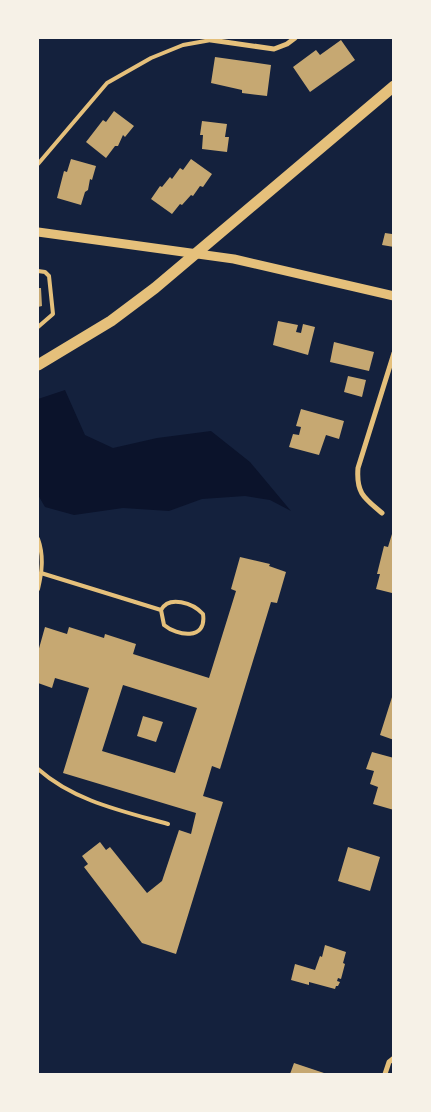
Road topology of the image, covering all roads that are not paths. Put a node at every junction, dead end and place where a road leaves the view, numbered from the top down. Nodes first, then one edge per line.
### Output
1 (295, 38) edge
2 (211, 40) joint
3 (394, 86) edge
4 (38, 164) edge
5 (38, 232) edge
6 (195, 254) junction
7 (38, 271) edge
8 (394, 296) edge
9 (38, 327) edge
10 (394, 353) edge
11 (38, 365) edge
12 (382, 513) dead end
13 (38, 540) edge
14 (41, 573) junction
15 (38, 589) edge
16 (161, 610) junction
17 (38, 769) edge
18 (168, 824) dead end
19 (392, 1059) edge
20 (385, 1074) edge

1 - 2 street
2 - 4 lane
3 - 6 main road
5 - 6 street
6 - 8 street
6 - 11 main road
7 - 9 lane
10 - 12 street
13 - 14 lane
14 - 15 lane
14 - 16 lane
16 - 16 lane
17 - 18 lane
19 - 20 street

